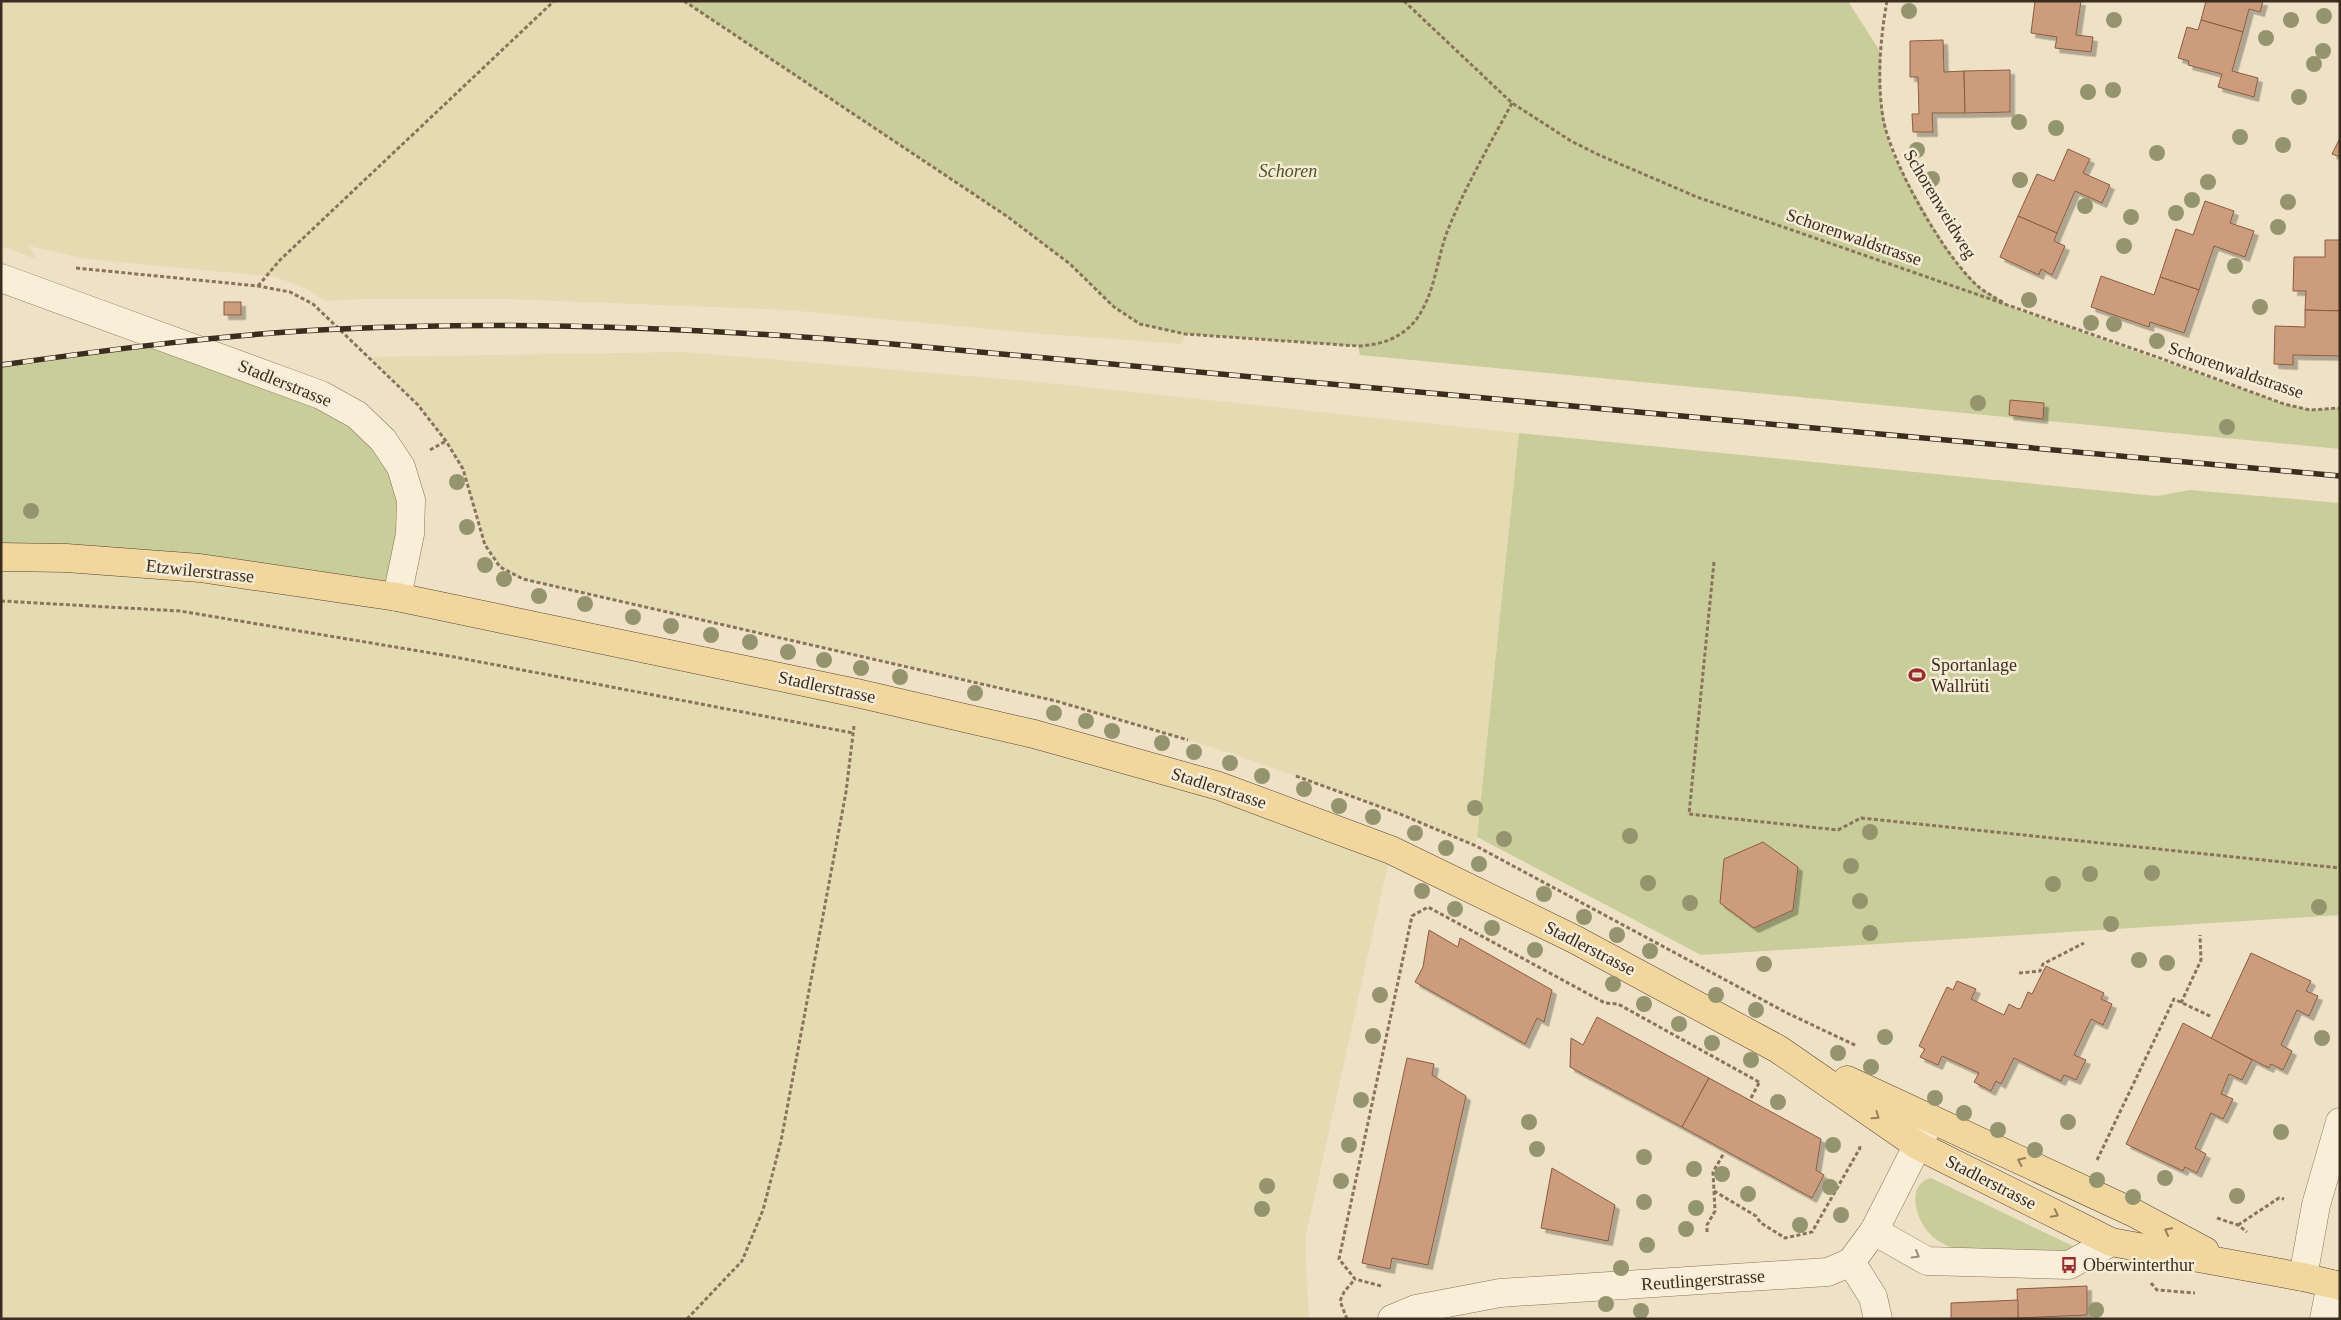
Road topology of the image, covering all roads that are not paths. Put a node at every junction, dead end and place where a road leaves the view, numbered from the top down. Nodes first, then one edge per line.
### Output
1 (1, 278) edge
2 (1, 557) edge
3 (397, 598) junction
4 (1778, 1048) junction
5 (1930, 1119) junction
6 (2340, 1122) edge
7 (1917, 1145) junction
8 (1874, 1231) junction
9 (2111, 1242) junction
10 (1851, 1262) junction
11 (2226, 1262) junction
12 (2303, 1277) junction
13 (2336, 1285) edge
14 (1392, 1319) edge
15 (1878, 1319) edge
16 (2324, 1319) edge

1 - 3 street, Stadlerstrasse
2 - 3 main road, Etzwilerstrasse
3 - 4 main road, Stadlerstrasse
4 - 5 main road, Stadlerstrasse
4 -> 7 main road, Stadlerstrasse
5 - 7 street, Reutlingerstrasse
11 -> 5 main road, Stadlerstrasse
6 - 12 street
7 - 8 street, Reutlingerstrasse
7 -> 9 main road, Stadlerstrasse
8 -> 9 street
8 - 10 street, Reutlingerstrasse
9 - 11 main road, Stadlerstrasse
10 - 14 street, Reutlingerstrasse
10 - 15 street
11 - 12 main road, Stadlerstrasse
12 - 13 main road, Stadlerstrasse
13 - 16 street

